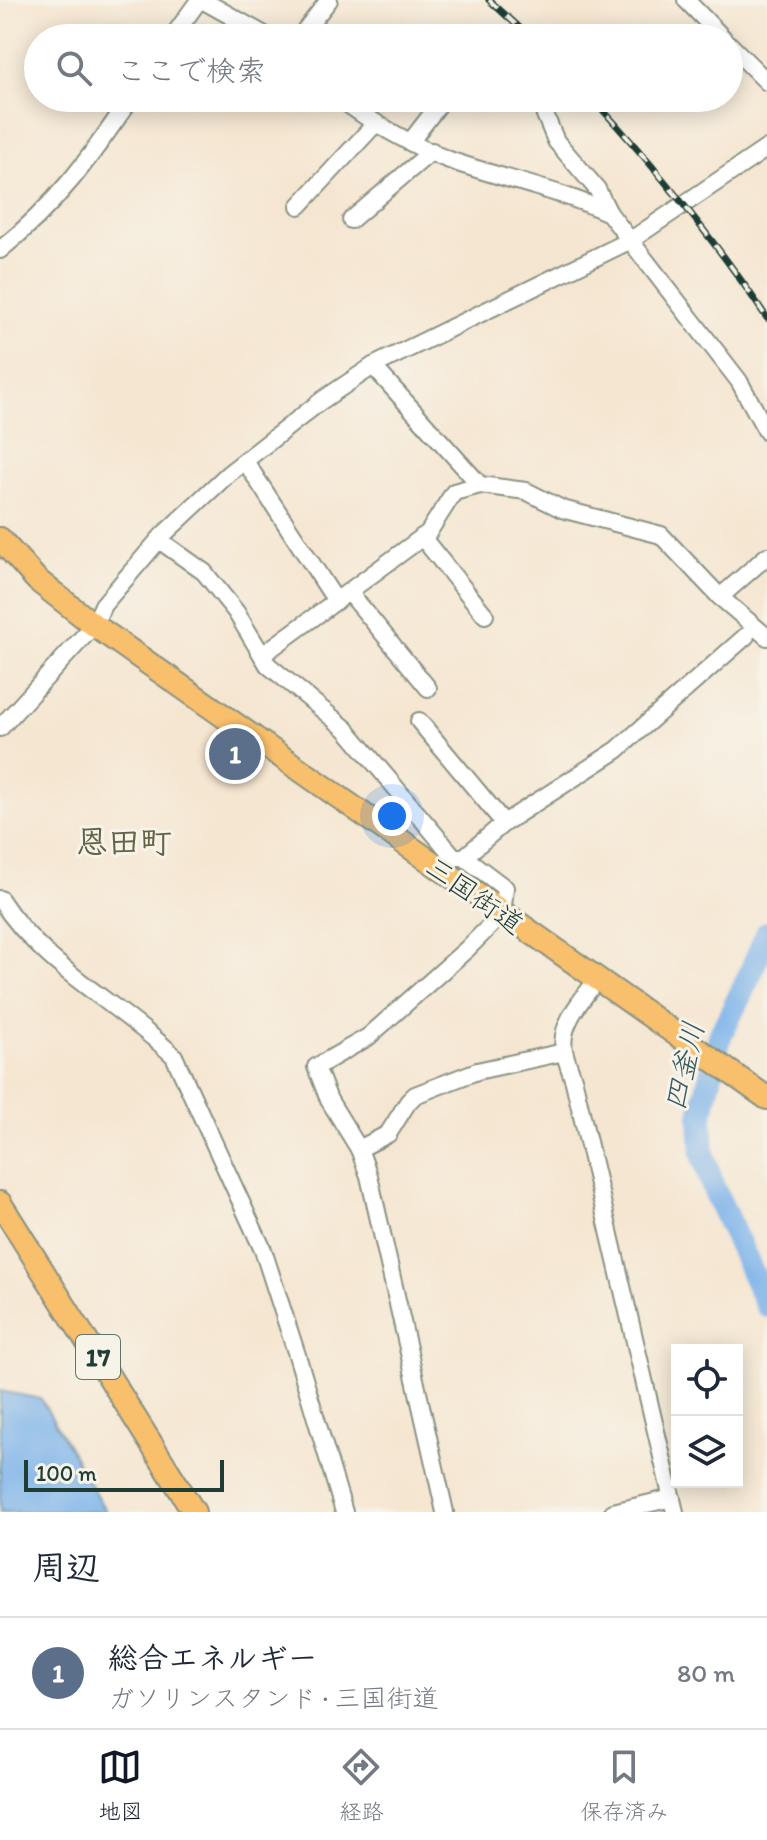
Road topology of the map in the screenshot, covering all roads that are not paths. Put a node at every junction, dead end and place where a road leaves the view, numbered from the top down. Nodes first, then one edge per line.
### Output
1 (200, 0) edge
2 (329, 0) edge
3 (686, 0) edge
4 (182, 24) edge
5 (244, 24) edge
6 (310, 24) edge
7 (709, 24) edge
8 (743, 58) edge
9 (767, 82) edge
10 (121, 112) edge
11 (357, 112) edge
12 (433, 112) edge
13 (544, 112) edge
14 (376, 123) junction
15 (411, 141) junction
16 (767, 148) edge
17 (432, 151) junction
18 (299, 206) dead end
19 (609, 213) junction
20 (351, 220) dead end
21 (631, 240) junction
22 (0, 250) edge
23 (373, 366) junction
24 (767, 432) edge
25 (245, 461) junction
26 (480, 485) junction
27 (422, 537) junction
28 (0, 539) edge
29 (159, 540) junction
30 (767, 556) edge
31 (342, 596) junction
32 (720, 597) junction
33 (485, 615) dead end
34 (94, 625) junction
35 (746, 636) dead end
36 (767, 637) edge
37 (262, 655) junction
38 (428, 688) dead end
39 (419, 721) dead end
40 (0, 728) edge
41 (504, 823) junction
42 (464, 857) junction
43 (0, 899) edge
44 (502, 914) junction
45 (597, 980) junction
46 (564, 1052) junction
47 (767, 1098) edge
48 (359, 1149) junction
49 (0, 1203) edge
50 (674, 1505) edge
51 (194, 1512) edge
52 (344, 1512) edge
53 (445, 1512) edge
54 (613, 1512) edge

1 - 4 street
1 - 5 street
2 - 6 street
3 - 7 street
8 - 9 street
10 - 22 street
11 - 14 street
12 - 15 street
13 - 19 street
14 - 15 street
14 - 18 street
15 - 17 street
16 - 21 street
17 - 19 street
17 - 20 street
19 - 21 street
21 - 23 street
21 - 24 street
23 - 25 street
23 - 26 street
25 - 29 street
25 - 31 street
26 - 27 street
26 - 32 street
27 - 31 street
27 - 33 street
28 - 34 highway, 三国街道
29 - 34 street
29 - 37 street
30 - 32 street
31 - 37 street
31 - 38 street
32 - 36 street
34 - 40 street
34 - 44 highway, 三国街道
35 - 41 street
37 - 42 street
39 - 41 street
41 - 42 street
42 - 44 street
43 - 52 street
44 - 45 highway, 三国街道
44 - 48 street
45 - 46 street
45 - 47 highway, 三国街道
46 - 48 street
46 - 50 street
48 - 53 street
49 - 51 highway, 17
50 - 54 street

